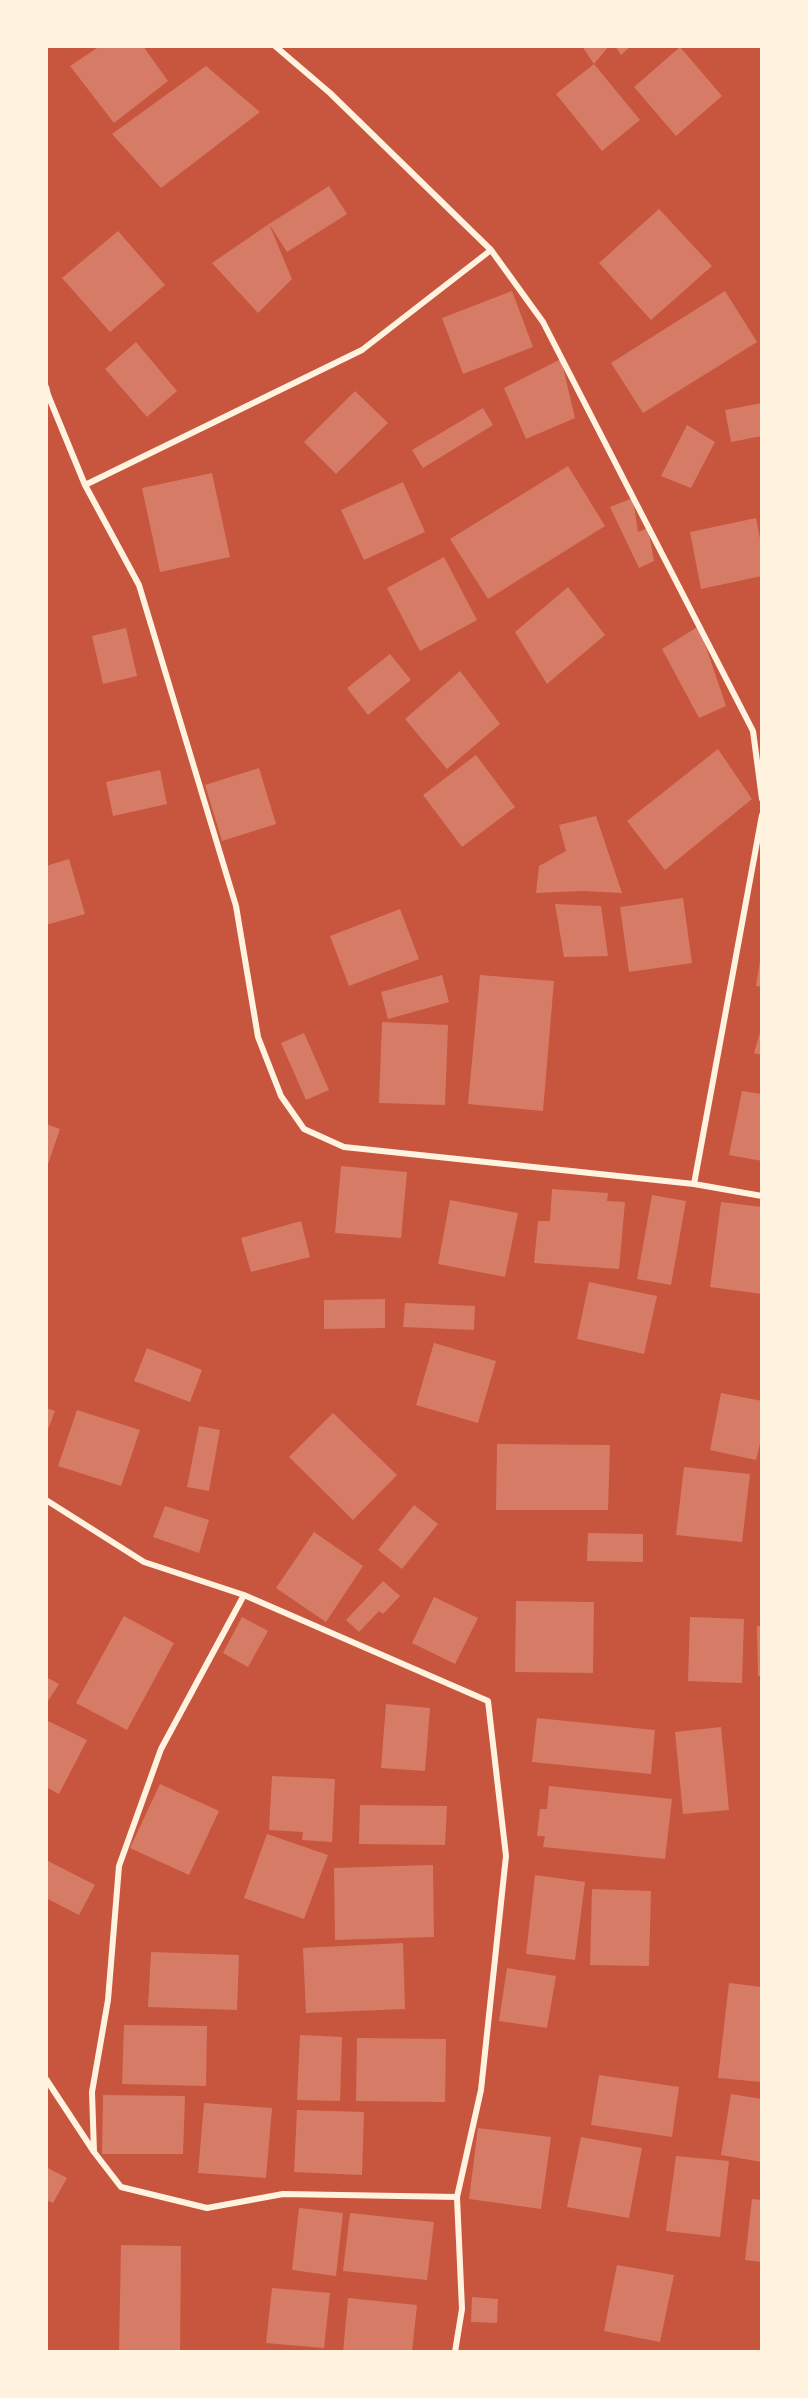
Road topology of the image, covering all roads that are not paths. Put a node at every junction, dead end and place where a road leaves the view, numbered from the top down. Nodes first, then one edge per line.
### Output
1 (275, 46) edge
2 (491, 250) junction
3 (46, 387) edge
4 (85, 485) junction
5 (762, 799) edge
6 (762, 815) edge
7 (694, 1184) junction
8 (762, 1196) edge
9 (46, 1500) edge
10 (244, 1595) junction
11 (46, 2079) edge
12 (94, 2152) junction
13 (457, 2197) junction
14 (455, 2352) edge

1 - 2 street
2 - 4 street
2 - 5 street
3 - 4 street
4 - 7 street
6 - 7 street
7 - 8 street
9 - 10 street
10 - 12 street
10 - 13 street
11 - 12 street
12 - 13 street
13 - 14 street

